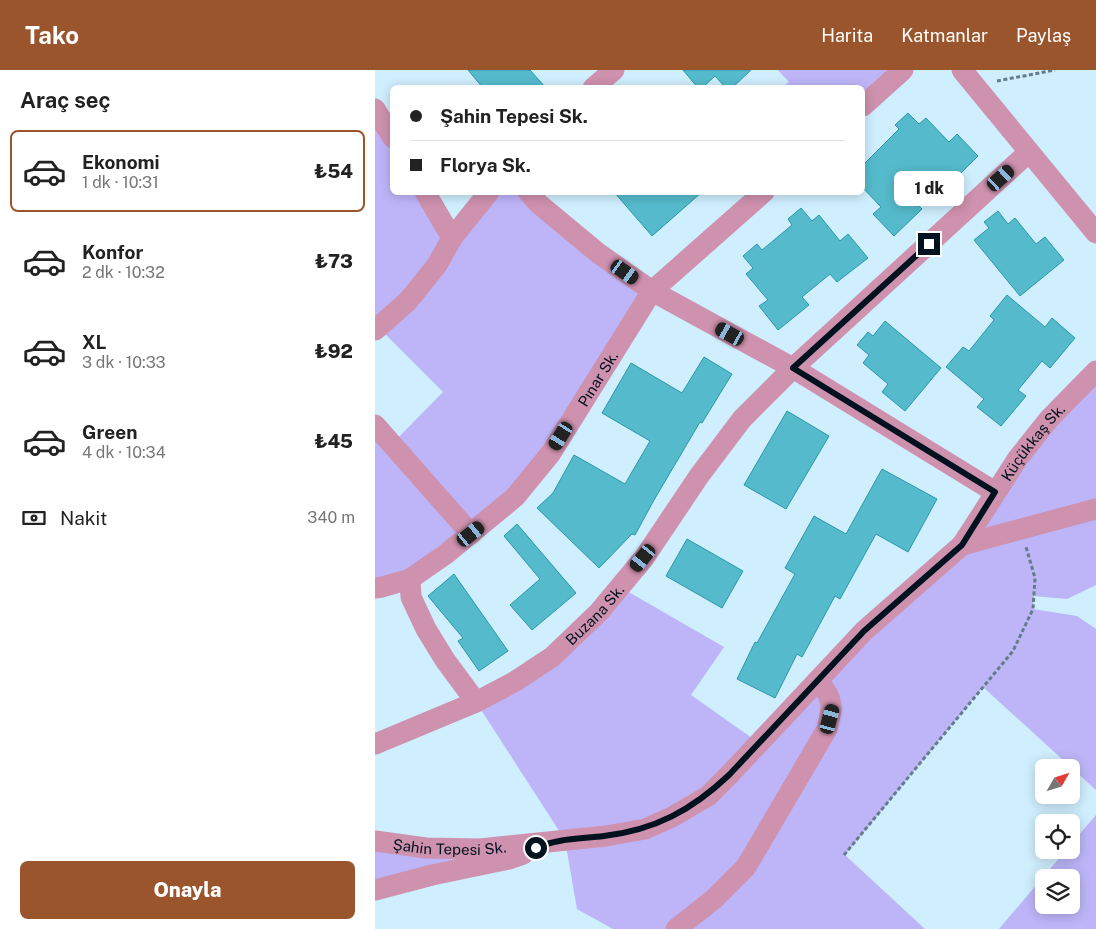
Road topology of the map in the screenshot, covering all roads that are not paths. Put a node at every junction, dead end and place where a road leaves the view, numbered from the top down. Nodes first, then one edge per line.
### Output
1 (614, 70) edge
2 (903, 70) edge
3 (968, 78) edge
4 (596, 85) edge
5 (865, 104) edge
6 (375, 109) edge
7 (390, 133) edge
8 (1029, 152) junction
9 (427, 195) edge
10 (487, 195) edge
11 (531, 195) edge
12 (761, 195) edge
13 (1096, 233) edge
14 (452, 238) junction
15 (652, 291) junction
16 (375, 330) edge
17 (793, 368) junction
18 (1096, 371) edge
19 (375, 425) edge
20 (995, 492) junction
21 (1096, 509) edge
22 (471, 534) junction
23 (962, 545) junction
24 (410, 578) junction
25 (375, 588) edge
26 (818, 680) junction
27 (476, 702) junction
28 (375, 744) edge
29 (375, 842) edge
30 (549, 842) junction
31 (375, 890) edge
32 (676, 929) edge

1 - 4 street
2 - 5 street
3 - 8 street
6 - 7 street
8 - 13 street
8 - 17 street, Buzana Sk.
9 - 14 street
10 - 14 street
11 - 15 street
12 - 15 street, Pınar Sk.
14 - 16 street
15 - 17 street
15 - 22 street, Pınar Sk.
17 - 20 street
17 - 27 street, Buzana Sk.
18 - 20 street, Küçükkaş Sk.
19 - 22 street
20 - 23 street, Küçükkaş Sk.
21 - 23 street, Şahin Tepesi Sk.
22 - 24 street, Pınar Sk.
23 - 26 street, Şahin Tepesi Sk.
24 - 25 street, Pınar Sk.
24 - 27 street
26 - 30 street, Şahin Tepesi Sk.
26 - 32 street
27 - 28 street, Buzana Sk.
29 - 30 street, Şahin Tepesi Sk.
30 - 31 street

